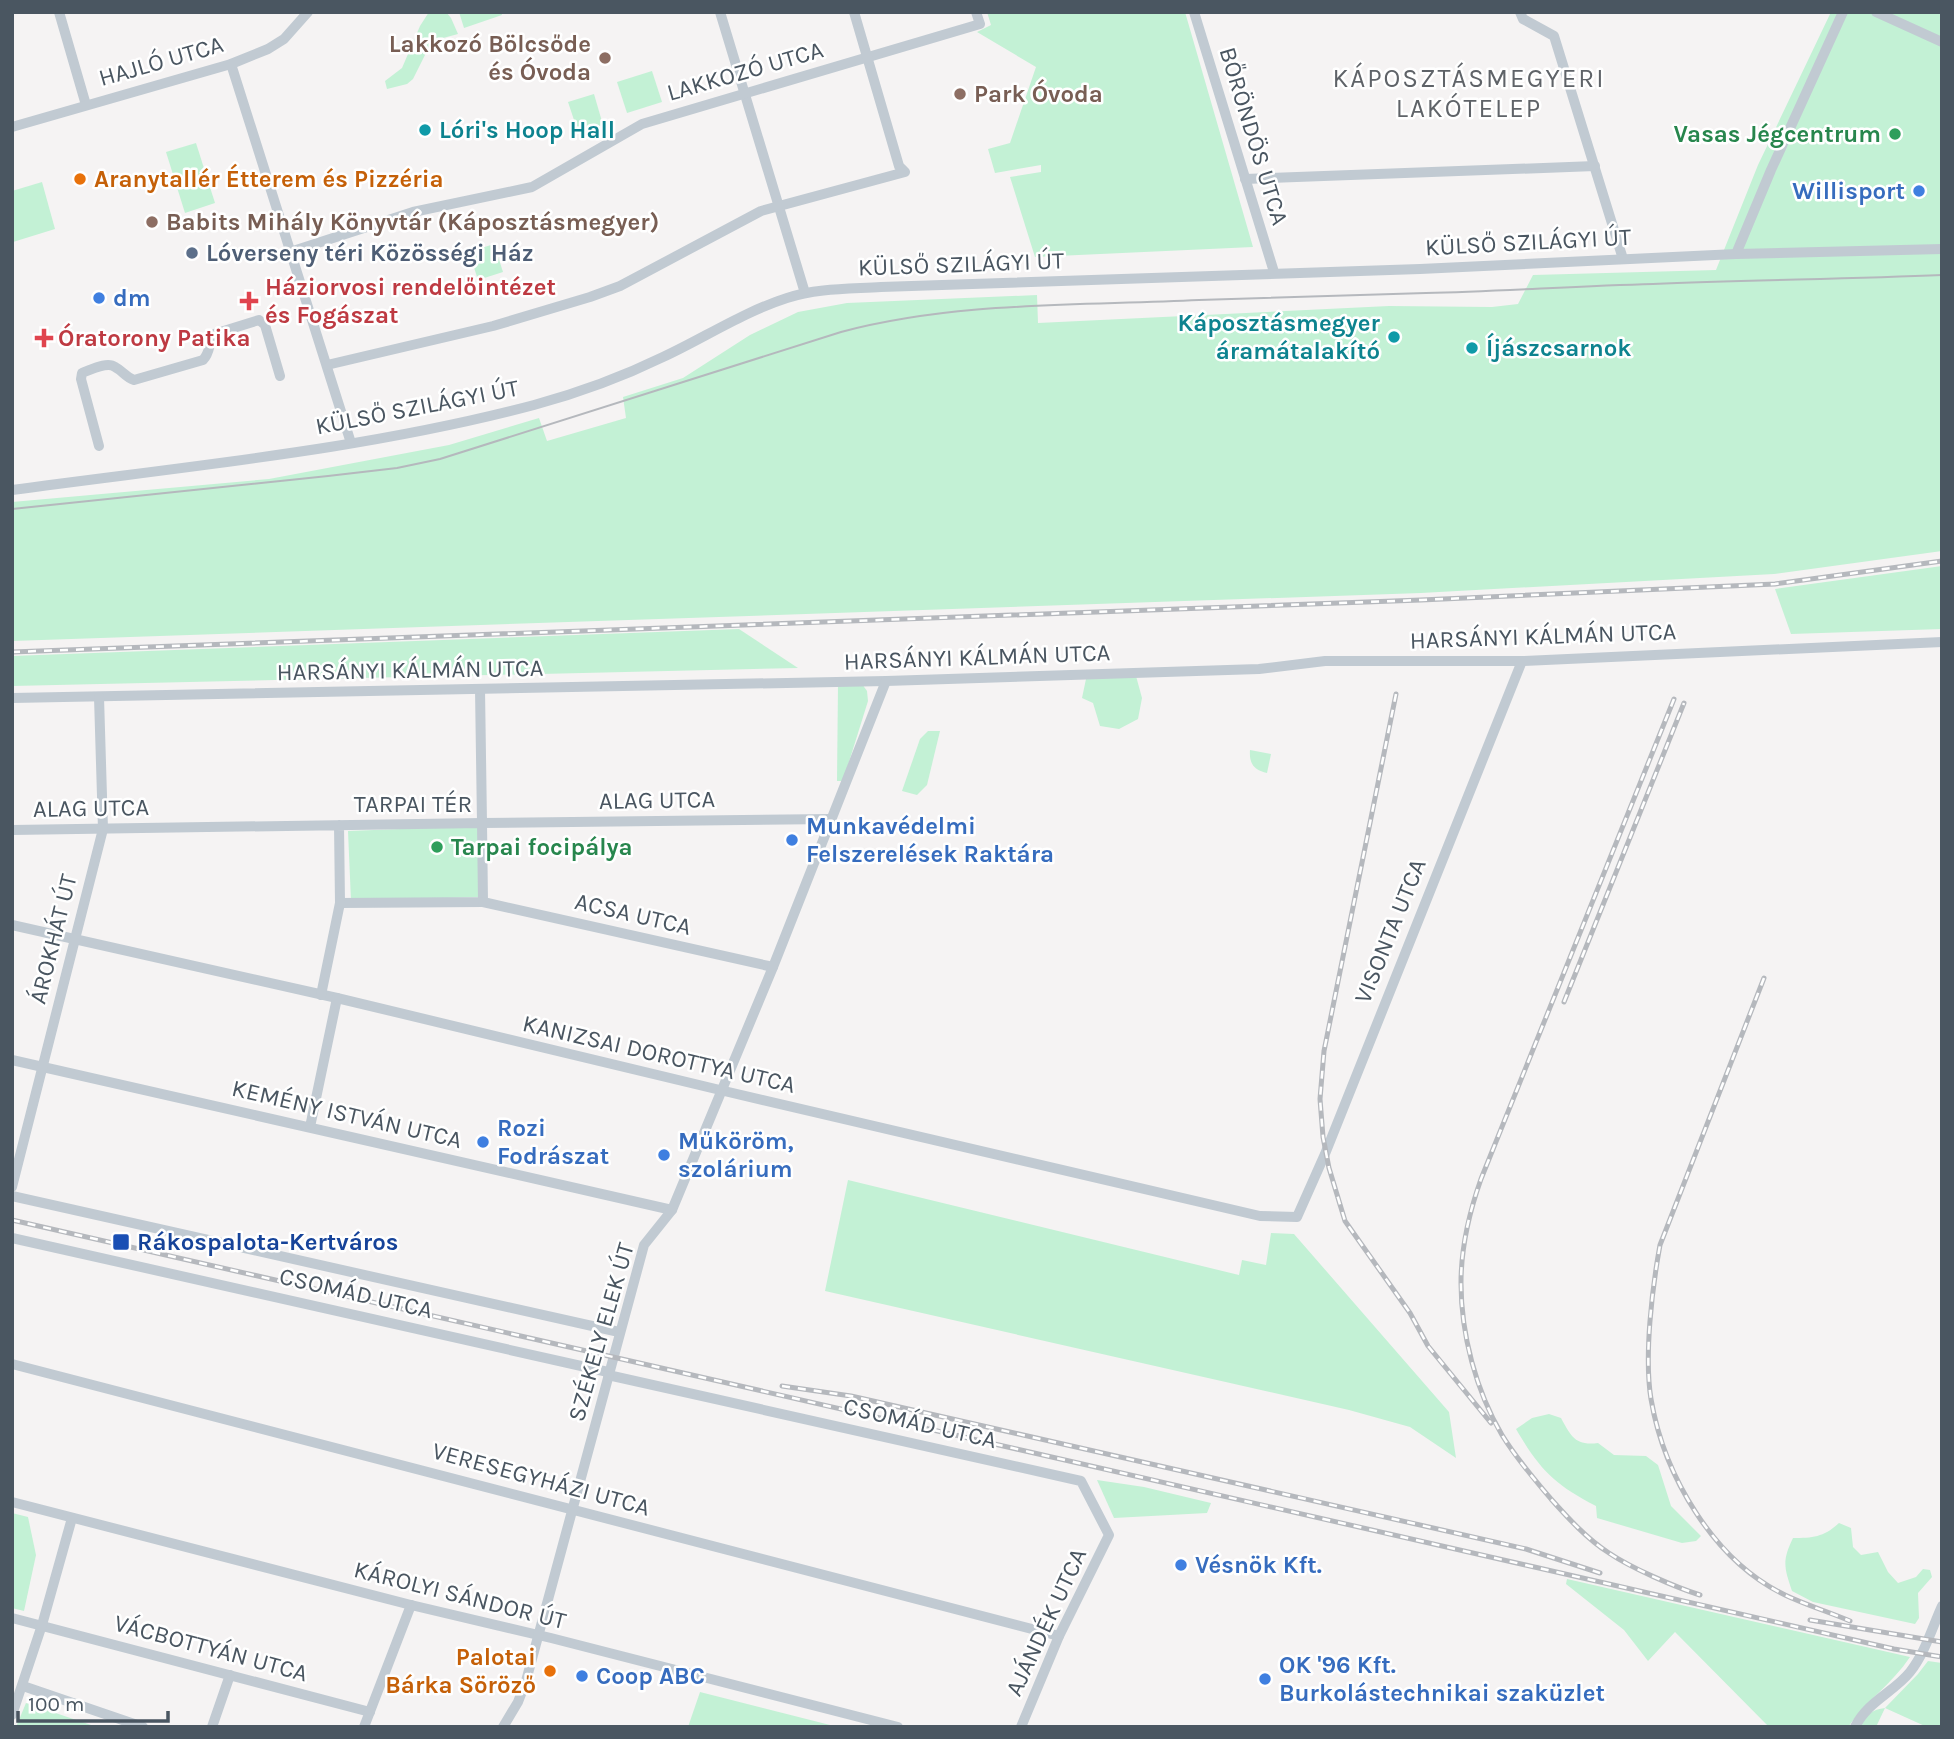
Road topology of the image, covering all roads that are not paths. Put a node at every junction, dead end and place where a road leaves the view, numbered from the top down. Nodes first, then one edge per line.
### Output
1 (59, 12) edge
2 (308, 12) edge
3 (720, 12) edge
4 (854, 12) edge
5 (976, 12) edge
6 (1194, 12) edge
7 (1520, 12) edge
8 (1843, 12) edge
9 (1876, 12) edge
10 (1942, 42) edge
11 (867, 58) junction
12 (231, 64) junction
13 (744, 94) junction
14 (86, 105) junction
15 (12, 127) edge
16 (1595, 166) junction
17 (1245, 179) junction
18 (778, 206) junction
19 (1942, 249) edge
20 (290, 252) junction
21 (1736, 254) junction
22 (1623, 259) junction
23 (1274, 272) junction
24 (805, 293) junction
25 (327, 365) junction
26 (280, 376) dead end
27 (351, 443) junction
28 (99, 446) dead end
29 (12, 490) edge
30 (1942, 642) edge
31 (1522, 660) junction
32 (886, 681) junction
33 (480, 689) junction
34 (99, 697) junction
35 (12, 698) edge
36 (832, 819) junction
37 (482, 823) junction
38 (339, 825) junction
39 (103, 829) junction
40 (12, 830) edge
41 (483, 902) junction
42 (340, 903) junction
43 (12, 925) edge
44 (75, 940) junction
45 (773, 967) junction
46 (321, 995) junction
47 (337, 998) junction
48 (12, 1060) edge
49 (42, 1067) junction
50 (720, 1090) junction
51 (310, 1127) junction
52 (12, 1187) edge
53 (12, 1196) edge
54 (672, 1210) junction
55 (1297, 1217) joint
56 (12, 1238) edge
57 (620, 1332) junction
58 (12, 1364) edge
59 (608, 1373) junction
60 (12, 1502) edge
61 (573, 1508) junction
62 (72, 1518) junction
63 (1110, 1535) joint
64 (411, 1605) junction
65 (1942, 1606) edge
66 (12, 1618) edge
67 (42, 1625) junction
68 (539, 1636) junction
69 (1059, 1636) junction
70 (230, 1675) junction
71 (23, 1686) junction
72 (370, 1712) junction
73 (12, 1715) edge
74 (144, 1727) edge
75 (212, 1727) edge
76 (364, 1727) edge
77 (503, 1727) edge
78 (898, 1727) edge
79 (1021, 1727) edge
80 (1855, 1727) edge

1 - 14 street
2 - 12 street, HAJLÓ UTCA
3 - 13 street
4 - 11 street
5 - 11 street, LAKKOZÓ UTCA
6 - 17 street, BŐRÖNDÖS UTCA
7 - 16 street
8 - 21 street
9 - 10 street
11 - 13 street, LAKKOZÓ UTCA
11 - 18 street
12 - 14 street, HAJLÓ UTCA
12 - 20 street
13 - 18 street
13 - 20 street, LAKKOZÓ UTCA
14 - 15 street, HAJLÓ UTCA
16 - 17 street
16 - 22 street
17 - 23 street, BŐRÖNDÖS UTCA
18 - 24 street
18 - 25 street
19 - 21 street, KÜLSŐ SZILÁGYI ÚT
20 - 25 street
21 - 22 street, KÜLSŐ SZILÁGYI ÚT
22 - 23 street, KÜLSŐ SZILÁGYI ÚT
23 - 24 street, KÜLSŐ SZILÁGYI ÚT
24 - 27 street, KÜLSŐ SZILÁGYI ÚT
25 - 27 street
26 - 28 street
27 - 29 street, KÜLSŐ SZILÁGYI ÚT
30 - 31 street, HARSÁNYI KÁLMÁN UTCA
31 - 32 street, HARSÁNYI KÁLMÁN UTCA
31 - 55 street, VISONTA UTCA
32 - 33 street, HARSÁNYI KÁLMÁN UTCA
32 - 36 street, SZÉKELY ELEK ÚT
33 - 34 street, HARSÁNYI KÁLMÁN UTCA
33 - 37 street
34 - 35 street, HARSÁNYI KÁLMÁN UTCA
34 - 39 street, ÁROKHÁT ÚT
36 - 37 street, ALAG UTCA
36 - 45 street, SZÉKELY ELEK ÚT
37 - 38 street, TARPAI TÉR
37 - 41 street, TARPAI TÉR
38 - 39 street, ALAG UTCA
38 - 42 street, TARPAI TÉR
39 - 40 street, ALAG UTCA
39 - 44 street, ÁROKHÁT ÚT
41 - 42 street
41 - 45 street, ACSA UTCA
42 - 46 street, TARPAI TÉR
43 - 44 street, KANIZSAI DOROTTYA UTCA
44 - 46 street, KANIZSAI DOROTTYA UTCA
44 - 49 street, ÁROKHÁT ÚT
45 - 50 street, SZÉKELY ELEK ÚT
46 - 47 street, KANIZSAI DOROTTYA UTCA
47 - 50 street, KANIZSAI DOROTTYA UTCA
47 - 51 street
48 - 49 street, KEMÉNY ISTVÁN UTCA
49 - 51 street, KEMÉNY ISTVÁN UTCA
49 - 52 street, ÁROKHÁT ÚT
50 - 54 street, SZÉKELY ELEK ÚT
50 - 55 street, KANIZSAI DOROTTYA UTCA
51 - 54 street, KEMÉNY ISTVÁN UTCA
53 - 57 street, CSOMÁD UTCA
54 - 57 street, SZÉKELY ELEK ÚT
56 - 59 street, CSOMÁD UTCA
57 - 59 street, SZÉKELY ELEK ÚT
58 - 61 street, VERESEGYHÁZI UTCA
59 - 61 street, SZÉKELY ELEK ÚT
59 - 63 street, CSOMÁD UTCA
60 - 62 street, KÁROLYI SÁNDOR ÚT
61 - 68 street, SZÉKELY ELEK ÚT
61 - 69 street, VERESEGYHÁZI UTCA
62 - 64 street, KÁROLYI SÁNDOR ÚT
62 - 67 street
63 - 69 street, AJÁNDÉK UTCA
64 - 68 street, KÁROLYI SÁNDOR ÚT
64 - 72 street
65 - 80 street
66 - 67 street, VÁCBOTTYÁN UTCA
67 - 70 street, VÁCBOTTYÁN UTCA
67 - 71 street
68 - 77 street, SZÉKELY ELEK ÚT
68 - 78 street, KÁROLYI SÁNDOR ÚT
69 - 79 street, AJÁNDÉK UTCA
70 - 72 street, VÁCBOTTYÁN UTCA
70 - 75 street
71 - 73 street
71 - 74 street
72 - 76 street

